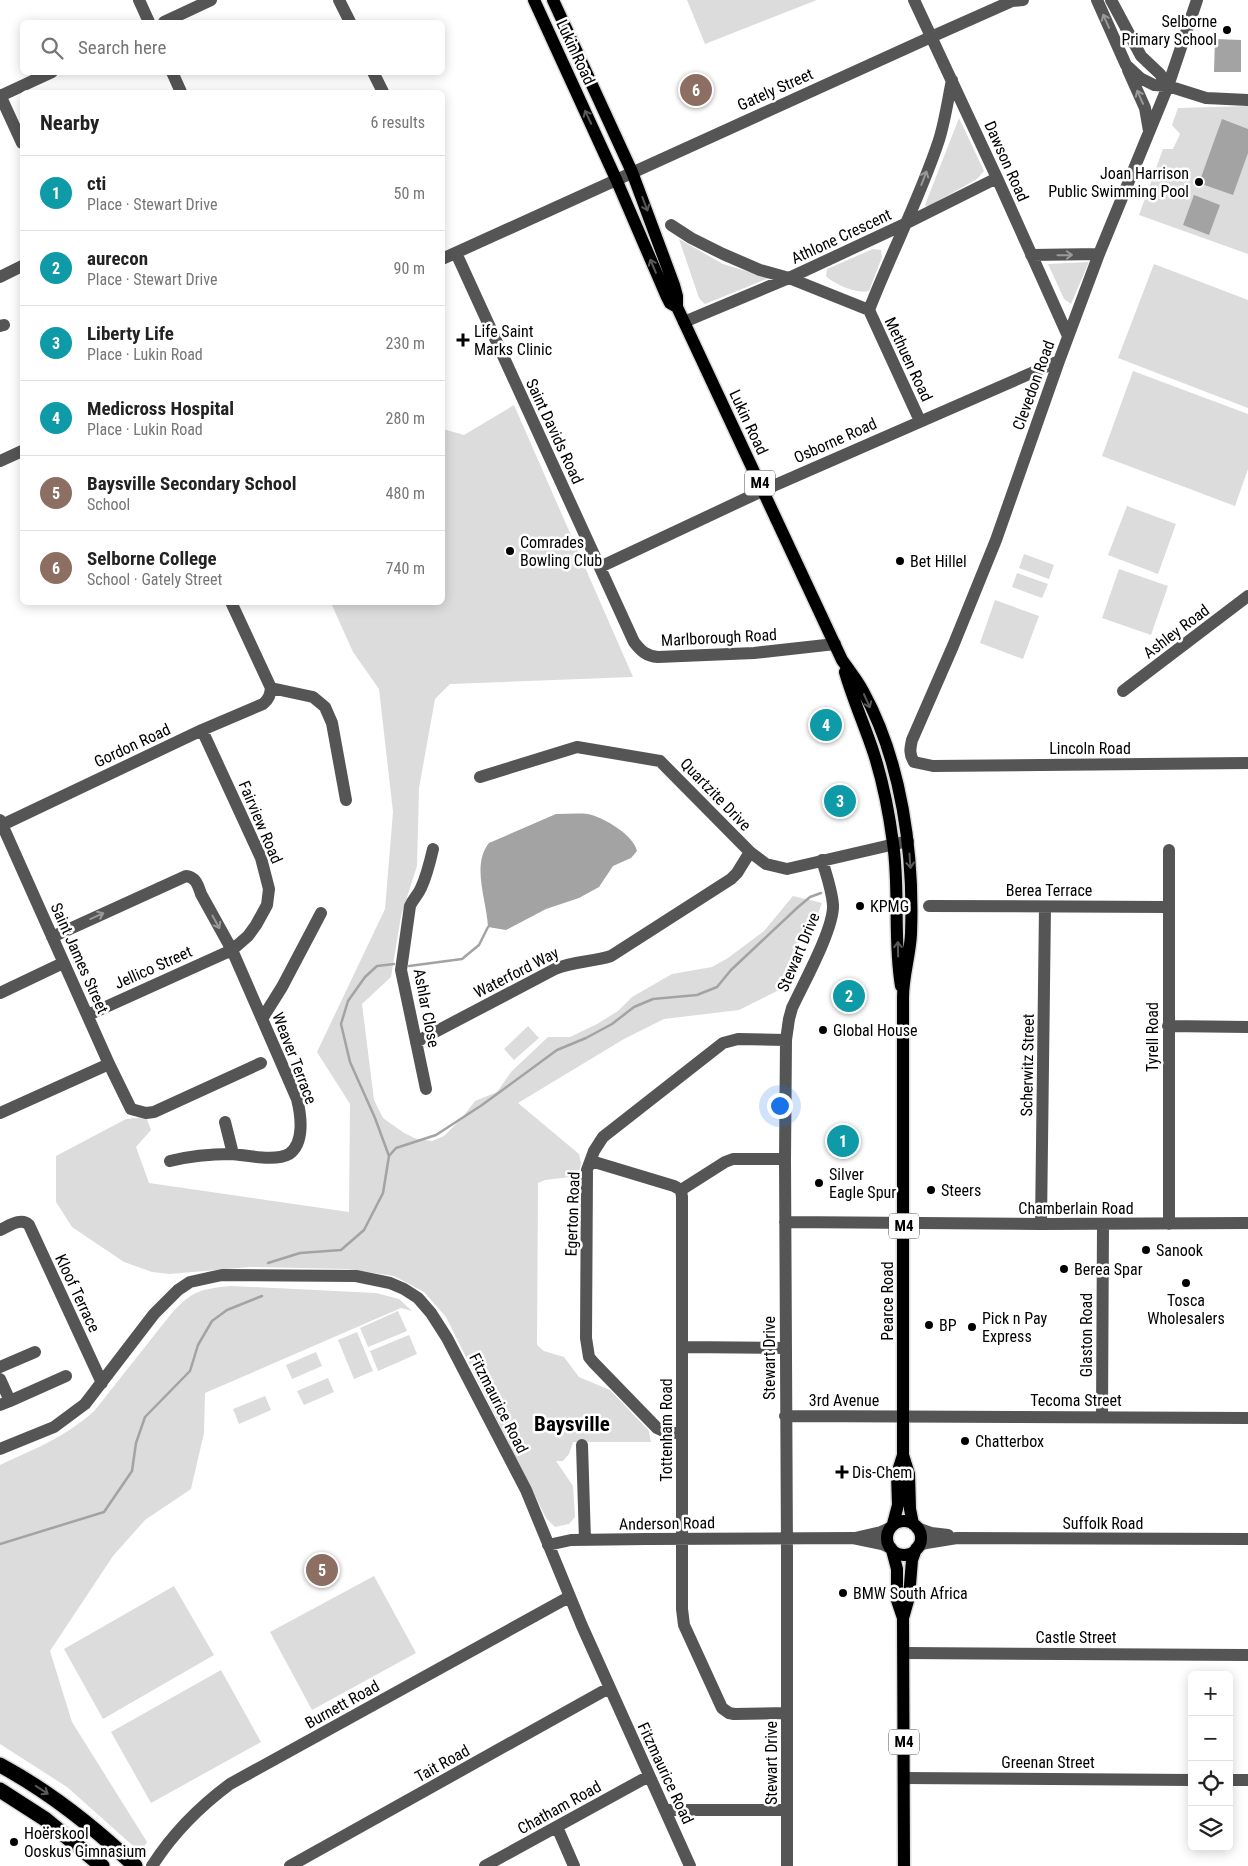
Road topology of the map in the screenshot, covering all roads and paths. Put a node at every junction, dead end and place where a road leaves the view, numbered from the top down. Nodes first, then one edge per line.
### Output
1 (139, 0) edge
2 (211, 0) edge
3 (339, 0) edge
4 (534, 0) edge
5 (553, 0) edge
6 (914, 0) edge
7 (1016, 0) edge
8 (1097, 0) edge
9 (1111, 0) edge
10 (1197, 0) edge
11 (148, 20) edge
12 (168, 20) edge
13 (349, 20) edge
14 (931, 37) junction
15 (1126, 64) junction
16 (45, 75) edge
17 (173, 75) edge
18 (374, 75) edge
19 (952, 80) junction
20 (1157, 80) junction
21 (1168, 86) junction
22 (180, 90) edge
23 (382, 90) edge
24 (0, 95) edge
25 (1248, 100) edge
26 (1149, 131) junction
27 (20, 139) edge
28 (632, 172) junction
29 (997, 178) junction
30 (616, 179) junction
31 (907, 223) junction
32 (671, 225) dead end
33 (456, 253) junction
34 (1099, 254) junction
35 (1031, 255) junction
36 (445, 258) edge
37 (20, 267) edge
38 (0, 277) edge
39 (789, 278) junction
40 (677, 307) junction
41 (869, 310) junction
42 (684, 322) junction
43 (1068, 336) junction
44 (1059, 361) junction
45 (920, 421) junction
46 (20, 452) edge
47 (0, 462) edge
48 (764, 490) junction
49 (600, 567) junction
50 (1248, 596) edge
51 (233, 605) edge
52 (834, 644) junction
53 (842, 660) junction
54 (270, 688) junction
55 (1123, 691) dead end
56 (202, 730) junction
57 (1248, 763) edge
58 (933, 766) joint
59 (480, 777) dead end
60 (900, 796) joint
61 (346, 800) dead end
62 (886, 800) joint
63 (1, 823) edge
64 (908, 841) junction
65 (894, 843) junction
66 (433, 849) dead end
67 (1169, 850) dead end
68 (751, 853) junction
69 (822, 860) junction
70 (929, 906) dead end
71 (1045, 907) junction
72 (1168, 907) junction
73 (321, 913) dead end
74 (52, 937) junction
75 (232, 950) junction
76 (63, 963) junction
77 (0, 993) edge
78 (903, 998) junction
79 (88, 1015) junction
80 (262, 1019) junction
81 (1168, 1026) junction
82 (1248, 1027) edge
83 (786, 1040) junction
84 (416, 1042) junction
85 (260, 1063) dead end
86 (108, 1064) junction
87 (426, 1089) dead end
88 (0, 1113) edge
89 (225, 1122) dead end
90 (233, 1154) junction
91 (785, 1159) junction
92 (170, 1161) dead end
93 (591, 1161) junction
94 (681, 1190) junction
95 (785, 1222) junction
96 (904, 1223) junction
97 (1248, 1223) edge
98 (1042, 1224) junction
99 (1103, 1224) junction
100 (1169, 1224) junction
101 (0, 1230) edge
102 (682, 1347) junction
103 (785, 1348) junction
104 (35, 1352) dead end
105 (0, 1367) edge
106 (66, 1376) dead end
107 (0, 1379) edge
108 (102, 1383) junction
109 (5, 1403) edge
110 (785, 1416) junction
111 (903, 1416) junction
112 (1102, 1417) junction
113 (1248, 1418) edge
114 (682, 1433) junction
115 (582, 1445) dead end
116 (0, 1448) edge
117 (904, 1455) junction
118 (892, 1526) junction
119 (915, 1526) junction
120 (683, 1538) junction
121 (787, 1538) junction
122 (853, 1538) junction
123 (957, 1538) junction
124 (1248, 1539) edge
125 (585, 1540) junction
126 (548, 1544) junction
127 (917, 1548) junction
128 (892, 1549) junction
129 (569, 1597) junction
130 (903, 1618) junction
131 (904, 1653) junction
132 (1248, 1655) edge
133 (609, 1688) junction
134 (787, 1714) junction
135 (0, 1765) edge
136 (649, 1776) junction
137 (904, 1778) junction
138 (1188, 1780) edge
139 (1233, 1780) edge
140 (1248, 1780) edge
141 (0, 1790) edge
142 (665, 1810) junction
143 (787, 1810) junction
144 (557, 1827) junction
145 (155, 1861) edge
146 (102, 1866) edge
147 (135, 1866) edge
148 (290, 1866) edge
149 (485, 1866) edge
150 (574, 1866) edge
151 (690, 1866) edge
152 (787, 1866) edge
153 (904, 1866) edge

1 - 11 street
2 - 12 street
3 - 13 street
30 -> 4 main road, Lukin Road / M4
5 - 28 main road, Lukin Road / M4
6 - 14 street, Dawson Road
7 - 14 street, Gately Street
15 -> 8 street
9 - 20 street
10 - 21 street, Clevedon Road
14 - 19 street, Dawson Road
14 - 28 street, Gately Street
15 - 20 street
26 -> 15 street
16 - 24 street
17 - 22 street
18 - 23 street
19 - 29 street, Dawson Road
31 -> 19 street, Athlone Crescent
20 - 21 street
21 - 25 street
21 - 26 street, Clevedon Road
24 - 27 street
26 - 34 street, Clevedon Road
28 - 30 street, Gately Street
28 -> 40 main road, Lukin Road / M4
29 - 31 street, Athlone Crescent
29 - 35 street, Dawson Road
30 - 33 street, Gately Street
40 -> 30 main road, Lukin Road / M4
31 - 39 street, Athlone Crescent
31 - 41 street, Methuen Road
32 - 39 street, Athlone Crescent
33 - 36 street, Gately Street
33 - 49 street, Saint Davids Road
35 -> 34 street
34 - 43 street, Clevedon Road
35 - 43 street, Dawson Road
37 - 38 street
39 - 41 street, Methuen Road
39 - 42 street, Athlone Crescent
40 - 42 main road, Lukin Road / M4
41 - 45 street, Methuen Road
42 - 48 main road, Lukin Road / M4
43 - 44 street, Clevedon Road
44 - 45 street, Osborne Road
44 - 58 street, Clevedon Road
45 - 48 street, Osborne Road
46 - 47 street
48 - 49 street, Osborne Road
48 - 52 main road, Lukin Road / M4
49 - 52 street, Marlborough Road
50 - 55 street, Ashley Road
51 - 54 street
52 - 53 main road, Lukin Road / M4
53 -> 60 main road, Lukin Road / M4
53 - 62 main road, Lukin Road / M4
54 - 56 street, Gordon Road
54 - 61 street
56 - 63 street, Gordon Road
56 - 75 street, Fairview Road
57 - 58 street, Lincoln Road
59 - 68 street, Quartzite Drive
60 - 64 main road, Pearce Road / M4
62 - 65 main road, Pearce Road / M4
63 - 74 street, Saint James Street
64 - 65 street, Quartzite Drive
64 -> 78 main road, Pearce Road / M4
65 - 69 street, Quartzite Drive
78 -> 65 main road, Pearce Road / M4
66 - 84 street, Ashlar Close
67 - 72 street, Tyrell Road
68 - 69 street, Quartzite Drive
68 - 84 street, Waterford Way
69 - 83 street, Stewart Drive
70 - 71 street, Berea Terrace
71 - 72 street, Berea Terrace
71 - 98 street, Scherwitz Street
72 - 81 street, Tyrell Road
73 - 80 street
74 -> 75 street, Weaver Terrace
74 - 76 street, Saint James Street
75 - 79 street, Jellico Street
75 - 80 street, Weaver Terrace
76 - 77 street
76 - 79 street, Saint James Street
78 - 96 main road, Pearce Road / M4
79 - 86 street, Saint James Street
80 - 90 street, Weaver Terrace
81 - 82 street
81 - 100 street, Tyrell Road
83 - 91 street, Stewart Drive
83 - 93 street, Egerton Road
84 - 87 street, Ashlar Close
85 - 86 street, Saint James Street
86 - 88 street
89 - 90 street
90 - 92 street, Weaver Terrace
91 - 94 street
91 - 95 street, Stewart Drive
93 - 94 street
93 - 114 street, Egerton Road
94 - 102 street, Tottenham Road
95 - 96 street, Chamberlain Road
95 - 103 street, Stewart Drive
96 - 98 street, Chamberlain Road
96 - 111 main road, Pearce Road / M4
97 - 100 street, Chamberlain Road
98 - 99 street, Chamberlain Road
99 - 100 street, Chamberlain Road
99 - 112 street, Glaston Road
101 - 108 street, Kloof Terrace
102 - 103 street
102 - 114 street, Tottenham Road
103 - 110 street, Stewart Drive
104 - 105 street
106 - 109 street
107 - 109 street
108 - 116 street, Fitzmaurice Road
108 - 126 street, Fitzmaurice Road
110 - 111 street, 3rd Avenue
110 - 121 street, Stewart Drive
111 - 112 street, Tecoma Street
111 - 117 main road, Pearce Road / M4
112 - 113 street, Tecoma Street
114 - 120 street, Tottenham Road
115 - 125 street
117 - 118 main road, Pearce Road / M4
117 - 119 main road, Pearce Road / M4
118 - 119 main road
118 - 122 street
118 - 128 main road, Pearce Road / M4
119 - 123 street, Suffolk Road
119 - 127 main road, Pearce Road / M4
120 - 121 street, Anderson Road
120 - 125 street, Anderson Road
120 - 134 street, Tottenham Road
121 - 122 street, Anderson Road
121 - 134 street, Stewart Drive
122 - 128 street
123 - 124 street, Suffolk Road
123 - 127 street, Suffolk Road
125 - 126 street, Anderson Road
126 - 129 street, Fitzmaurice Road
127 - 128 main road
127 - 130 main road, Pearce Road / M4
128 - 130 main road, Pearce Road / M4
129 - 133 street, Fitzmaurice Road
129 - 145 street, Burnett Road
130 - 131 main road, Pearce Road / M4
131 - 132 street, Castle Street
131 - 137 main road, Pearce Road / M4
133 - 136 street, Fitzmaurice Road
133 - 148 street, Tait Road
134 - 143 street, Stewart Drive
135 -> 147 highway
136 - 142 street, Fitzmaurice Road
136 - 144 street, Chatham Road
137 - 138 street, Greenan Street
137 - 153 main road, Pearce Road / M4
139 - 140 street
141 - 146 highway
142 - 143 street
142 - 151 street, Fitzmaurice Road
143 - 152 street, Stewart Drive
144 - 149 street, Chatham Road
144 - 150 street

